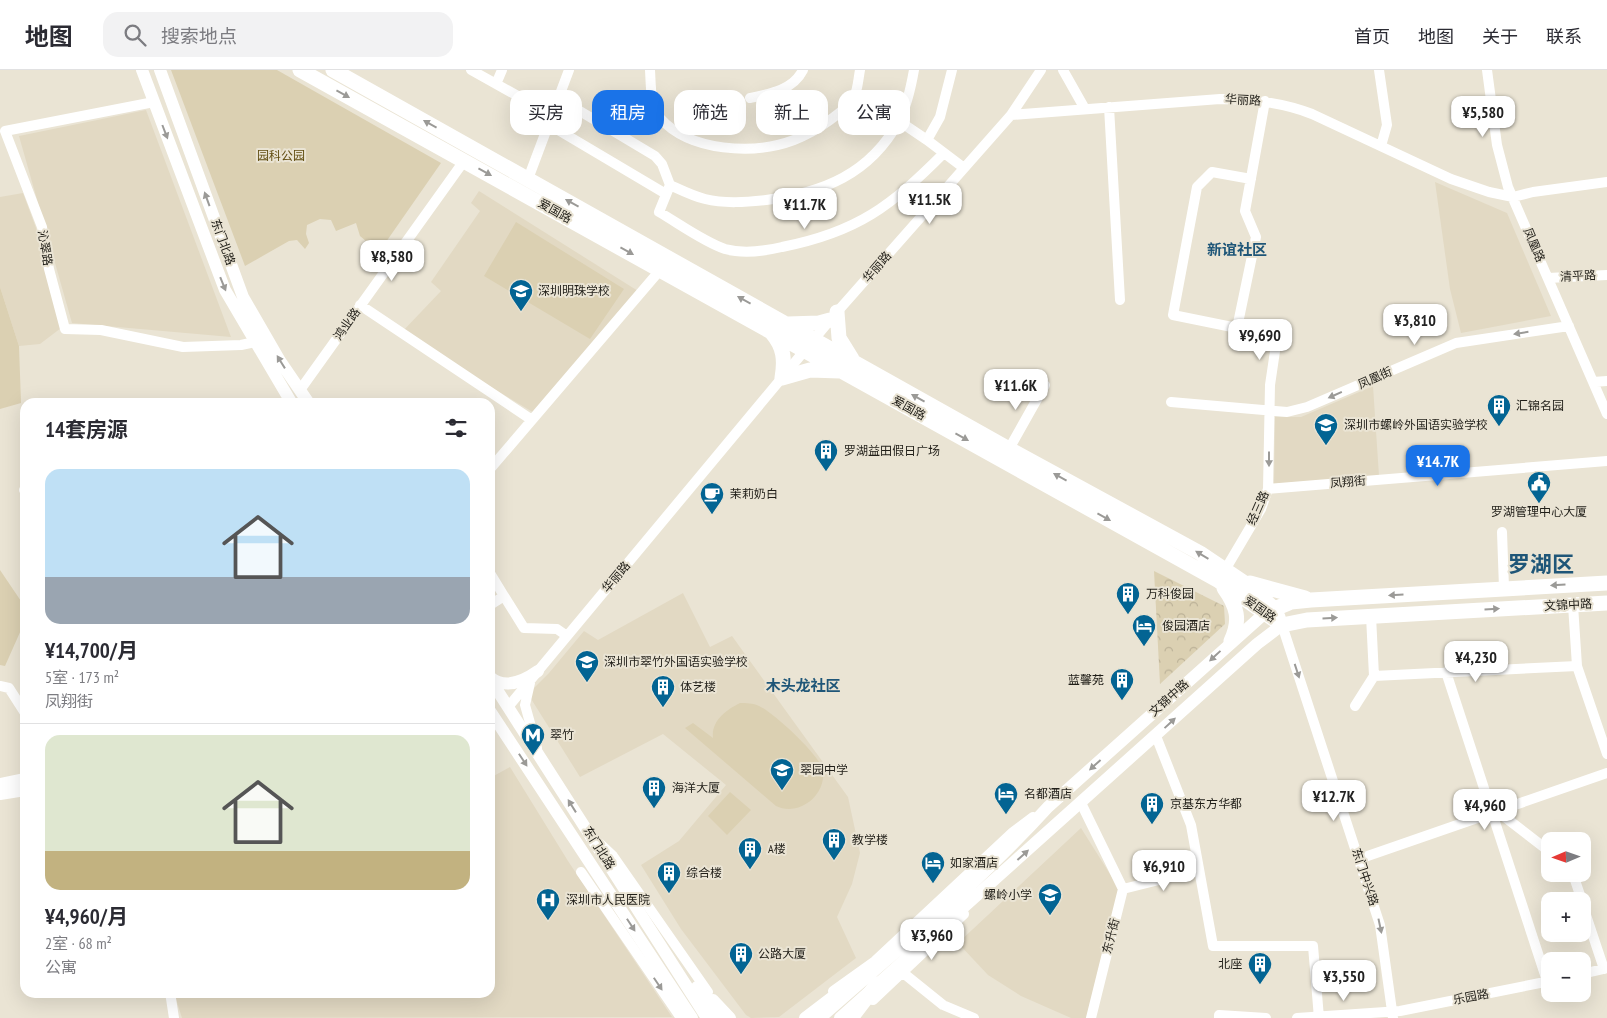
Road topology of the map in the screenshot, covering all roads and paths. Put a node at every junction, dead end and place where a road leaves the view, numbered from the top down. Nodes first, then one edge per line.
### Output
1 (142, 70) edge
2 (160, 70) edge
3 (300, 70) edge
4 (333, 70) edge
5 (472, 70) edge
6 (502, 70) edge
7 (569, 70) edge
8 (650, 70) edge
9 (803, 70) edge
10 (860, 70) edge
11 (914, 70) edge
12 (952, 70) edge
13 (1041, 70) edge
14 (1063, 70) edge
15 (1379, 70) edge
16 (1388, 70) edge
17 (1487, 70) edge
18 (496, 84) junction
19 (1382, 84) junction
20 (561, 90) edge
21 (856, 90) edge
22 (910, 90) edge
23 (510, 93) edge
24 (750, 98) dead end
25 (1266, 101) junction
26 (154, 102) junction
27 (1109, 107) junction
28 (1085, 109) junction
29 (582, 112) edge
30 (838, 114) edge
31 (1011, 115) junction
32 (910, 128) edge
33 (544, 135) edge
34 (576, 135) edge
35 (889, 135) edge
36 (927, 140) junction
37 (1381, 146) junction
38 (944, 153) junction
39 (464, 161) junction
40 (964, 168) junction
41 (1251, 178) junction
42 (528, 179) junction
43 (1607, 182) edge
44 (668, 189) junction
45 (1513, 197) junction
46 (661, 269) junction
47 (1607, 275) edge
48 (1548, 278) junction
49 (1120, 300) dead end
50 (360, 305) junction
51 (834, 316) junction
52 (786, 324) junction
53 (1569, 326) junction
54 (1237, 328) junction
55 (770, 330) junction
56 (255, 342) junction
57 (810, 344) junction
58 (849, 367) junction
59 (782, 378) junction
60 (1607, 381) edge
61 (1594, 382) junction
62 (1045, 385) dead end
63 (300, 390) junction
64 (289, 398) edge
65 (305, 398) edge
66 (1170, 402) dead end
67 (1269, 411) junction
68 (1607, 414) edge
69 (532, 420) junction
70 (1009, 449) junction
71 (1607, 461) edge
72 (495, 463) edge
73 (1268, 489) junction
74 (1502, 532) dead end
75 (1222, 575) junction
76 (495, 581) edge
77 (1243, 581) junction
78 (1607, 583) edge
79 (1504, 588) junction
80 (504, 596) junction
81 (1311, 600) junction
82 (495, 602) edge
83 (1607, 603) edge
84 (1573, 605) junction
85 (1269, 611) junction
86 (1371, 616) junction
87 (1282, 625) junction
88 (567, 636) junction
89 (1231, 641) junction
90 (1577, 666) junction
91 (1446, 672) junction
92 (535, 674) junction
93 (1374, 676) junction
94 (495, 680) edge
95 (0, 686) edge
96 (495, 686) edge
97 (20, 705) edge
98 (508, 706) junction
99 (1355, 706) dead end
100 (495, 715) edge
101 (495, 722) edge
102 (1156, 736) junction
103 (537, 751) junction
104 (1607, 754) edge
105 (1607, 773) edge
106 (20, 781) edge
107 (0, 784) edge
108 (20, 791) edge
109 (0, 794) edge
110 (1081, 803) junction
111 (1048, 807) junction
112 (1495, 812) junction
113 (589, 833) junction
114 (1541, 845) edge
115 (1359, 859) junction
116 (1199, 870) junction
117 (581, 872) dead end
118 (987, 887) junction
119 (1124, 889) junction
120 (644, 921) junction
121 (937, 922) junction
122 (1591, 928) edge
123 (1541, 956) edge
124 (1605, 968) edge
125 (902, 972) junction
126 (1591, 972) edge
127 (872, 980) junction
128 (697, 982) junction
129 (1541, 983) edge
130 (171, 998) edge
131 (1393, 1015) edge
132 (1318, 1017) edge
133 (174, 1018) edge
134 (681, 1018) edge
135 (692, 1018) edge
136 (707, 1018) edge
137 (718, 1018) edge
138 (725, 1018) edge
139 (730, 1018) edge
140 (803, 1018) edge
141 (820, 1018) edge
142 (840, 1018) edge
143 (851, 1018) edge
144 (858, 1018) edge
145 (974, 1018) edge
146 (1091, 1018) edge
147 (1219, 1018) edge
148 (1266, 1018) edge
149 (1297, 1018) edge

1 - 26 main road, 东门北路
63 -> 2 main road, 东门北路
3 -> 39 highway, 爱国路
42 -> 4 highway, 爱国路
5 - 18 street
6 - 18 street
7 - 20 street
8 - 30 street
9 - 24 street
10 - 21 street
11 - 22 street
12 - 36 street
13 - 31 street
14 - 28 street
15 - 19 street
16 - 19 street
17 - 45 street, 凤凰路
18 - 23 street
19 - 37 street
25 - 27 street, 华丽路
25 - 37 street, 华丽路
25 - 41 street
26 -> 56 main road, 东门北路
26 - 56 street, 沁翠路
27 - 28 street, 华丽路
27 - 49 street
28 - 31 street, 华丽路
29 - 44 street
31 - 40 street, 华丽路
32 - 36 street
33 - 42 street
34 - 44 street
35 - 44 street
36 - 38 street
37 - 45 street, 华丽路
38 - 40 street
38 - 44 street
39 -> 46 highway, 爱国路
39 - 50 street, 鸿业路
40 - 51 street, 华丽路
41 - 54 street
41 - 54 street
52 -> 42 highway, 爱国路
43 - 45 street
45 - 48 street, 凤凰路
46 - 55 highway, 爱国路
46 - 69 street
47 - 48 street, 清平路
48 - 53 street, 凤凰路
50 - 63 street, 鸿业路
50 - 69 street
51 - 52 highway
51 - 57 street, 华丽路
51 - 58 highway
52 - 57 highway, 爱国路
53 - 61 street, 凤凰路
53 -> 67 street, 凤凰街
54 - 67 street, 经三路
55 - 57 highway, 爱国路
55 - 59 highway
56 - 64 main road, 东门北路
57 - 58 highway, 爱国路
57 - 59 street, 华丽路
58 - 59 highway
70 -> 58 highway, 爱国路
58 -> 75 highway, 爱国路
59 - 88 street, 华丽路
60 - 61 street
61 - 68 street, 凤凰路
62 - 70 street
63 - 65 main road, 东门北路
66 - 67 street, 凤凰街
67 -> 73 street, 经三路
69 - 72 street
75 -> 70 highway, 爱国路
71 - 73 street, 凤翔街
73 - 75 street, 经三路
74 - 79 street
75 - 77 highway, 爱国路
75 - 85 highway, 爱国路
75 - 89 highway
76 - 80 street
77 - 81 highway
77 - 85 highway, 爱国路
78 -> 79 highway, 文锦中路
79 -> 81 highway, 文锦中路
80 - 82 street
80 - 88 street
81 - 85 highway, 文锦中路
83 - 84 highway, 文锦中路
86 -> 84 highway, 文锦中路
84 - 90 street
85 - 87 highway, 爱国路
85 - 89 main road, 文锦中路
87 -> 86 highway, 文锦中路
86 - 93 street
102 -> 87 main road, 文锦中路
87 -> 115 street, 东门中兴路
88 - 92 street, 华丽路
89 -> 111 main road, 文锦中路
90 - 91 street
90 - 104 street
91 - 93 street
91 - 112 street
92 - 94 main road
92 - 98 street, 华丽路
92 - 103 street
93 - 99 street
95 - 97 street
96 - 98 main road, 东门北路
98 - 100 main road
98 - 103 main road, 东门北路
101 -> 135 main road, 东门北路
102 - 110 main road, 文锦中路
102 - 116 street
113 -> 103 main road, 东门北路
105 - 112 street
106 - 107 main road
108 - 109 main road
118 -> 110 main road, 文锦中路
110 - 119 street
111 - 121 main road, 文锦中路
111 - 140 street
112 - 114 street
112 - 115 street
112 - 123 street
113 - 120 main road, 东门北路
113 - 128 street
115 -> 131 street, 东门中兴路
116 - 119 street
116 - 132 street
117 -> 134 street
118 - 121 main road, 文锦中路
118 - 125 street
119 - 146 street, 东升街
120 - 128 main road
120 - 136 main road, 东门北路
121 - 127 main road, 文锦中路
122 - 124 street
124 - 126 street
125 - 144 street
125 - 145 street
127 - 140 main road
127 - 141 main road, 文锦中路
127 - 142 main road, 文锦中路
127 - 143 highway
128 - 137 main road
128 - 138 street
128 - 139 main road
129 - 131 street, 乐园路
130 - 133 street
131 - 132 street, 乐园路
132 - 149 street, 乐园路
147 - 148 street

